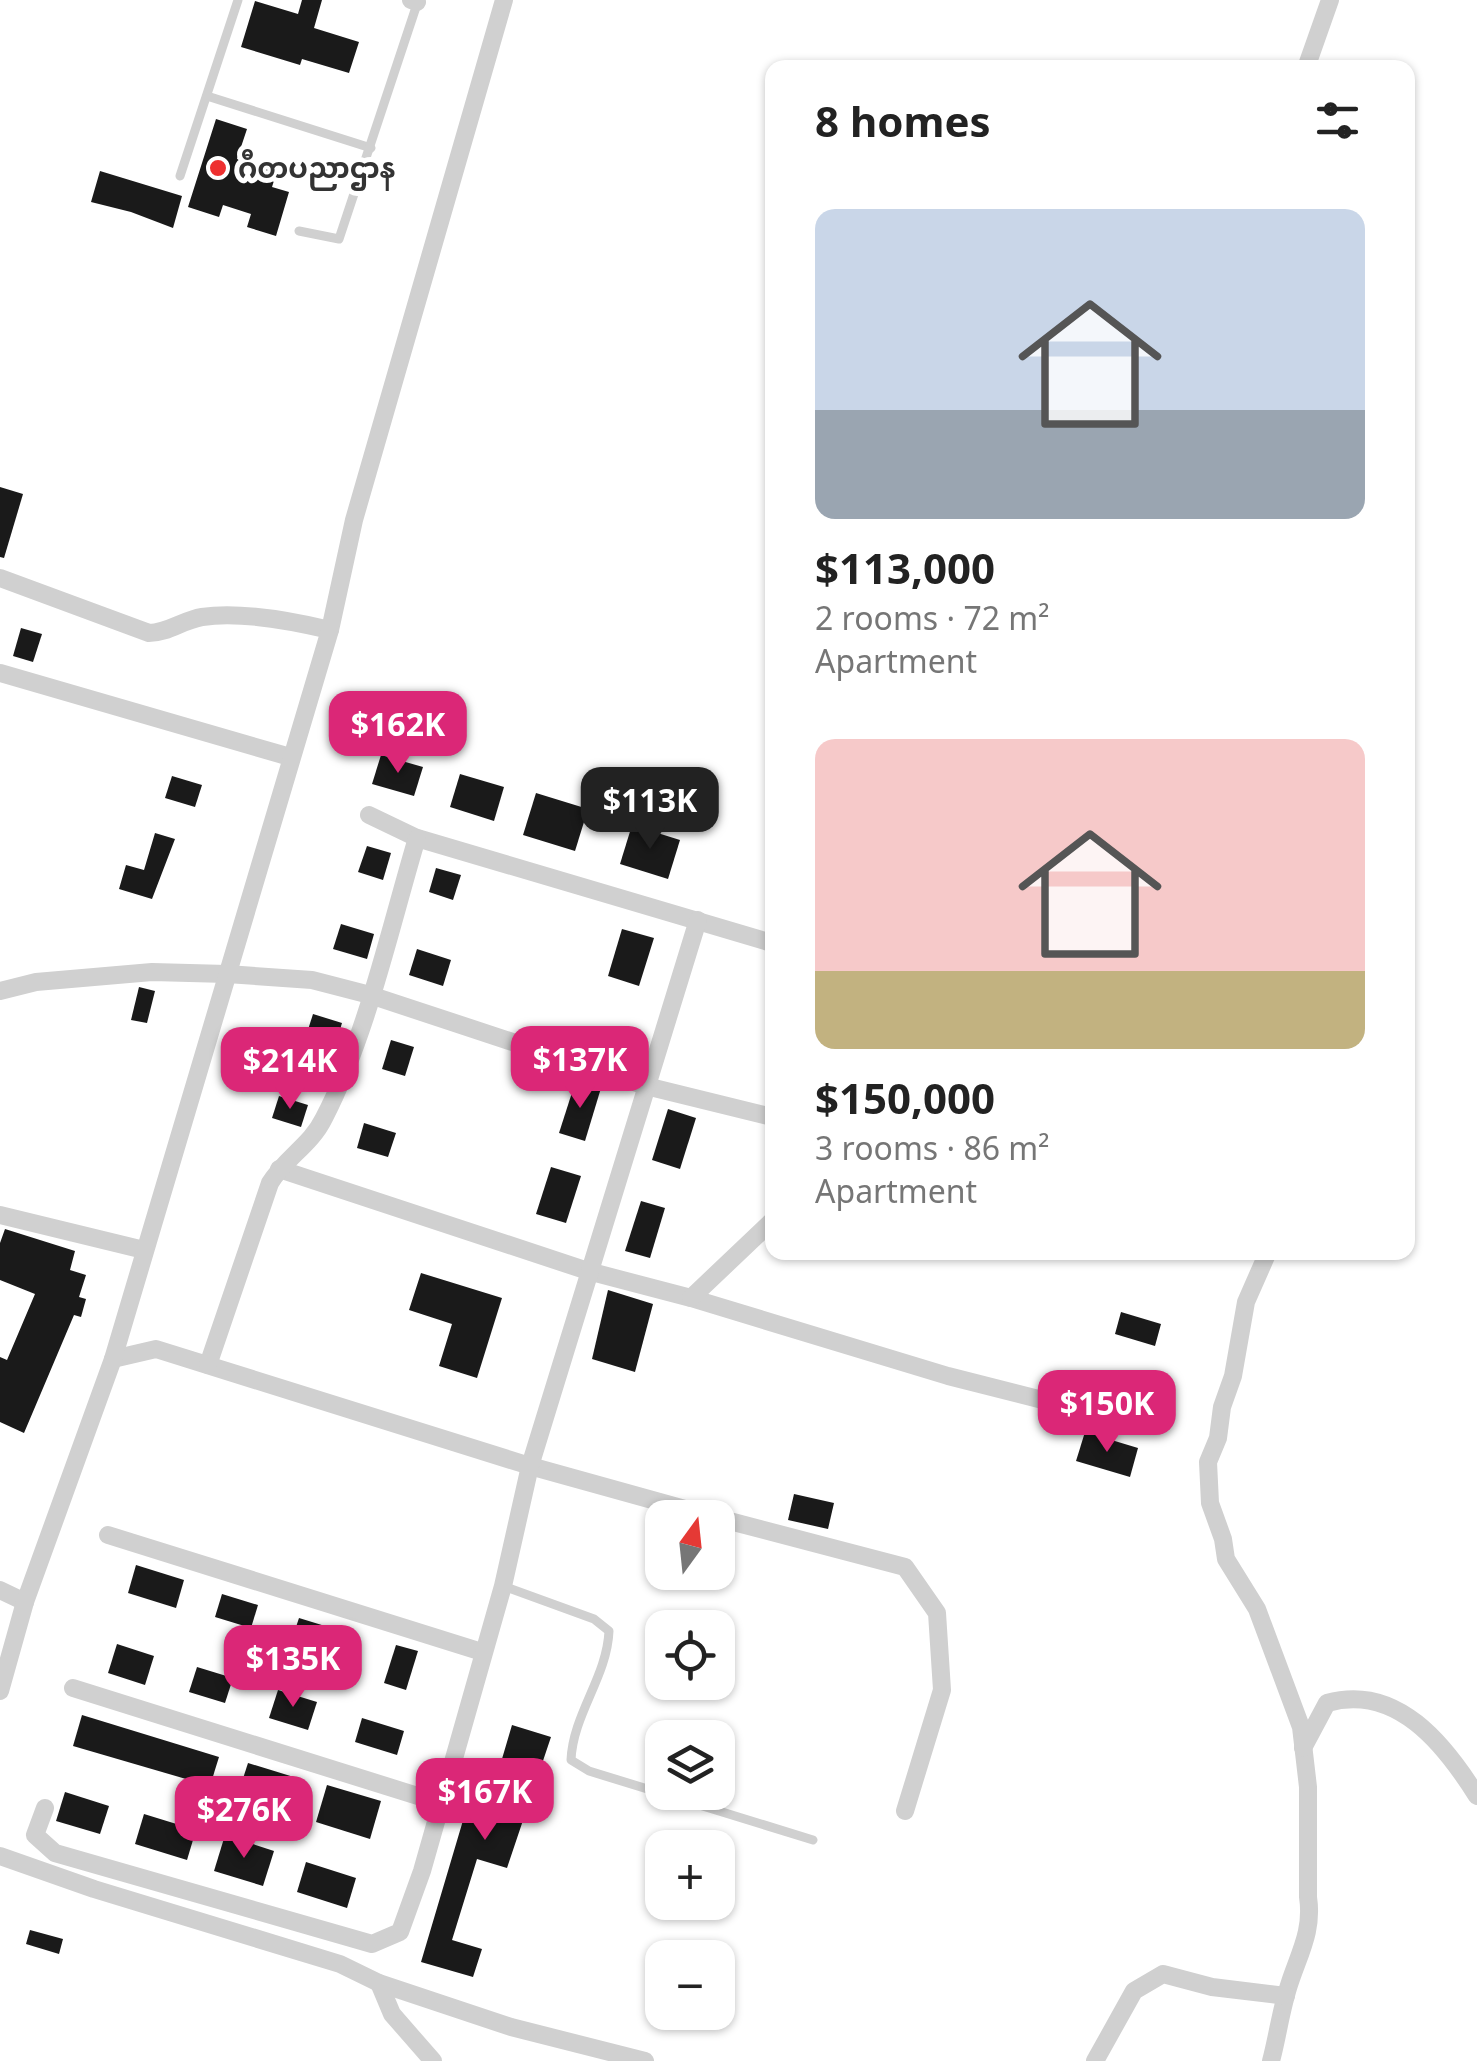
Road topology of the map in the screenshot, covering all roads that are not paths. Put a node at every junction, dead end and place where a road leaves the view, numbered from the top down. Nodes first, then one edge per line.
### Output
1 (238, 0) edge
2 (504, 0) edge
3 (1330, 0) edge
4 (416, 1) edge
5 (1309, 60) edge
6 (206, 96) junction
7 (371, 148) junction
8 (180, 176) dead end
9 (299, 231) dead end
10 (0, 578) edge
11 (330, 630) junction
12 (0, 674) edge
13 (290, 756) junction
14 (369, 815) dead end
15 (417, 838) junction
16 (698, 920) junction
17 (765, 941) edge
18 (227, 974) junction
19 (0, 991) edge
20 (370, 994) junction
21 (646, 1086) junction
22 (765, 1116) edge
23 (279, 1169) junction
24 (0, 1215) edge
25 (765, 1229) edge
26 (144, 1250) junction
27 (1264, 1260) edge
28 (588, 1272) junction
29 (691, 1298) junction
30 (112, 1359) junction
31 (208, 1366) junction
32 (1125, 1421) dead end
33 (530, 1466) junction
34 (652, 1500) edge
35 (735, 1523) edge
36 (108, 1535) dead end
37 (503, 1586) junction
38 (0, 1590) edge
39 (25, 1602) junction
40 (482, 1652) junction
41 (73, 1688) dead end
42 (0, 1691) edge
43 (1302, 1748) junction
44 (1477, 1796) edge
45 (440, 1803) junction
46 (45, 1808) dead end
47 (904, 1811) dead end
48 (813, 1840) dead end
49 (0, 1856) edge
50 (379, 1983) junction
51 (1286, 1996) junction
52 (433, 2061) edge
53 (645, 2061) edge
54 (1096, 2061) edge
55 (1271, 2061) edge

1 - 6 lane
2 - 11 street
3 - 5 street
4 - 7 lane
6 - 7 lane
6 - 8 lane
7 - 9 lane
10 - 11 street
11 - 13 street
12 - 13 street
13 - 18 street
14 - 15 street
15 - 16 street
15 - 20 street
16 - 17 street
16 - 21 street
18 - 19 street
18 - 20 street
18 - 26 street
20 - 21 street
20 - 23 street
21 - 22 street
21 - 28 street
23 - 28 street
23 - 31 street
24 - 26 street
25 - 29 street
26 - 30 street
27 - 43 street
28 - 29 street
28 - 33 street
29 - 32 street
30 - 31 street
30 - 39 street
31 - 33 street
33 - 34 street
33 - 37 street
35 - 47 street
36 - 40 street
37 - 40 street
37 - 48 lane
38 - 39 street
39 - 42 street
40 - 45 street
41 - 45 street
43 - 44 street
43 - 51 street
45 - 46 street
49 - 50 street
50 - 52 street
50 - 53 street
51 - 54 street
51 - 55 street

